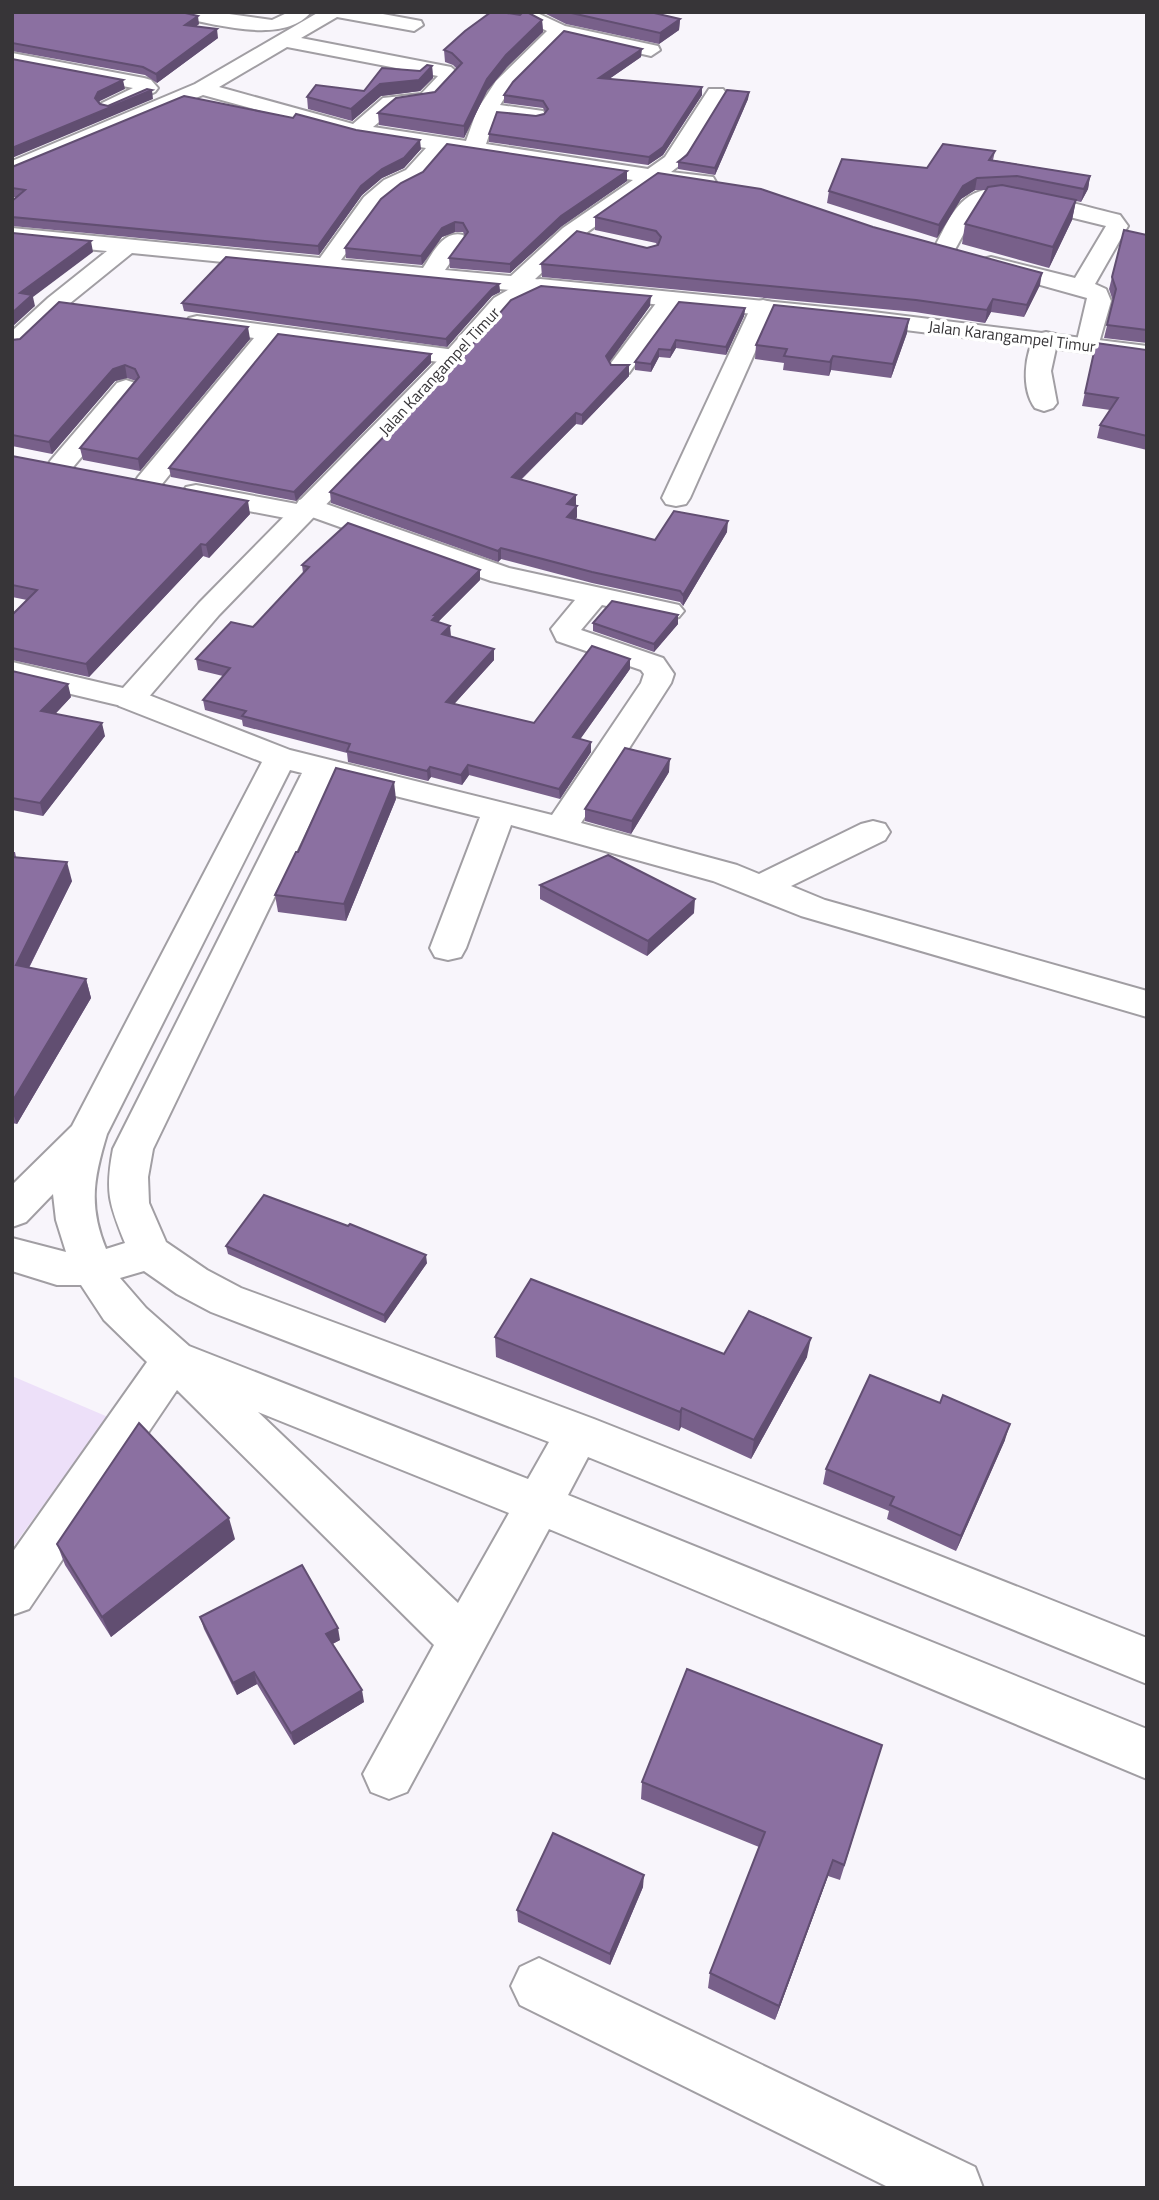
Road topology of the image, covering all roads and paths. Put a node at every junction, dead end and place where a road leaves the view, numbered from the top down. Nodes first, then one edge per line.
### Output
1 (176, 12) edge
2 (302, 12) edge
3 (336, 12) edge
4 (519, 12) edge
5 (414, 25) dead end
6 (559, 30) junction
7 (288, 41) junction
8 (651, 50) edge
9 (12, 59) edge
10 (202, 89) junction
11 (716, 93) dead end
12 (487, 110) junction
13 (536, 115) edge
14 (357, 131) junction
15 (441, 143) junction
16 (474, 148) junction
17 (12, 149) edge
18 (12, 169) edge
19 (651, 176) junction
20 (723, 184) edge
21 (571, 233) junction
22 (12, 235) edge
23 (597, 239) edge
24 (455, 240) edge
25 (919, 243) edge
26 (126, 247) junction
27 (944, 250) junction
28 (327, 264) junction
29 (429, 275) junction
30 (528, 284) junction
31 (1082, 287) junction
32 (671, 299) junction
33 (56, 303) junction
34 (83, 307) edge
35 (763, 307) junction
36 (177, 320) edge
37 (270, 334) junction
38 (1046, 339) junction
39 (12, 344) edge
40 (1088, 345) junction
41 (1147, 353) edge
42 (455, 357) junction
43 (620, 368) edge
44 (126, 388) edge
45 (1044, 404) dead end
46 (60, 466) edge
47 (676, 498) dead end
48 (305, 509) junction
49 (596, 596) junction
50 (668, 611) edge
51 (12, 671) edge
52 (130, 699) junction
53 (300, 763) junction
54 (499, 811) junction
55 (561, 827) junction
56 (873, 832) dead end
57 (763, 886) junction
58 (448, 948) dead end
59 (1147, 1004) edge
60 (87, 1134) junction
61 (12, 1210) edge
62 (150, 1253) junction
63 (12, 1254) edge
64 (92, 1269) junction
65 (174, 1359) junction
66 (578, 1433) junction
67 (539, 1504) junction
68 (12, 1593) edge
69 (462, 1639) junction
70 (1147, 1661) edge
71 (1147, 1754) edge
72 (389, 1774) dead end
73 (539, 1986) dead end
74 (954, 2188) edge

1 - 2 street
3 - 5 street
3 - 7 street
4 - 6 street
6 - 8 street
6 - 12 street
7 - 10 street
7 - 14 street
9 - 17 street
10 - 14 street
10 - 18 street
11 - 19 street
12 - 13 street
12 - 16 street
14 - 15 street
15 - 16 street
15 - 28 street
16 - 19 street
19 - 20 street
19 - 21 street
21 - 23 street
21 - 30 street
22 - 26 street
24 - 29 street
25 - 27 street
26 - 28 street
26 - 33 street
27 - 31 street
27 - 31 street
28 - 29 street
29 - 30 street
30 - 32 street, Jalan Karangampel Timur
30 - 42 street, Jalan Karangampel Timur
31 - 40 street
32 - 35 street, Jalan Karangampel Timur
32 - 43 street
33 - 34 street
33 - 39 street
35 - 38 street, Jalan Karangampel Timur
35 - 47 street
36 - 37 street
37 - 42 street
37 - 48 street
38 - 40 street, Jalan Karangampel Timur
38 - 45 street
40 - 41 street, Jalan Karangampel Timur
42 - 48 street, Jalan Karangampel Timur
44 - 46 street
48 - 49 street
48 - 52 street, Jalan Karangampel Timur
49 - 50 street
49 - 55 street
51 - 52 street
52 - 53 street
53 - 54 street
53 - 60 street
53 - 62 street
54 - 55 street
54 - 58 street
55 - 57 street
56 - 57 street
57 - 59 street
60 - 61 street
60 - 64 street
62 - 64 street
62 - 66 street
63 - 64 street
64 - 65 street
65 - 67 street
65 - 68 street
65 - 69 street
66 - 67 street
66 - 70 street
67 - 69 street
67 - 71 street
69 - 72 street
73 - 74 street

